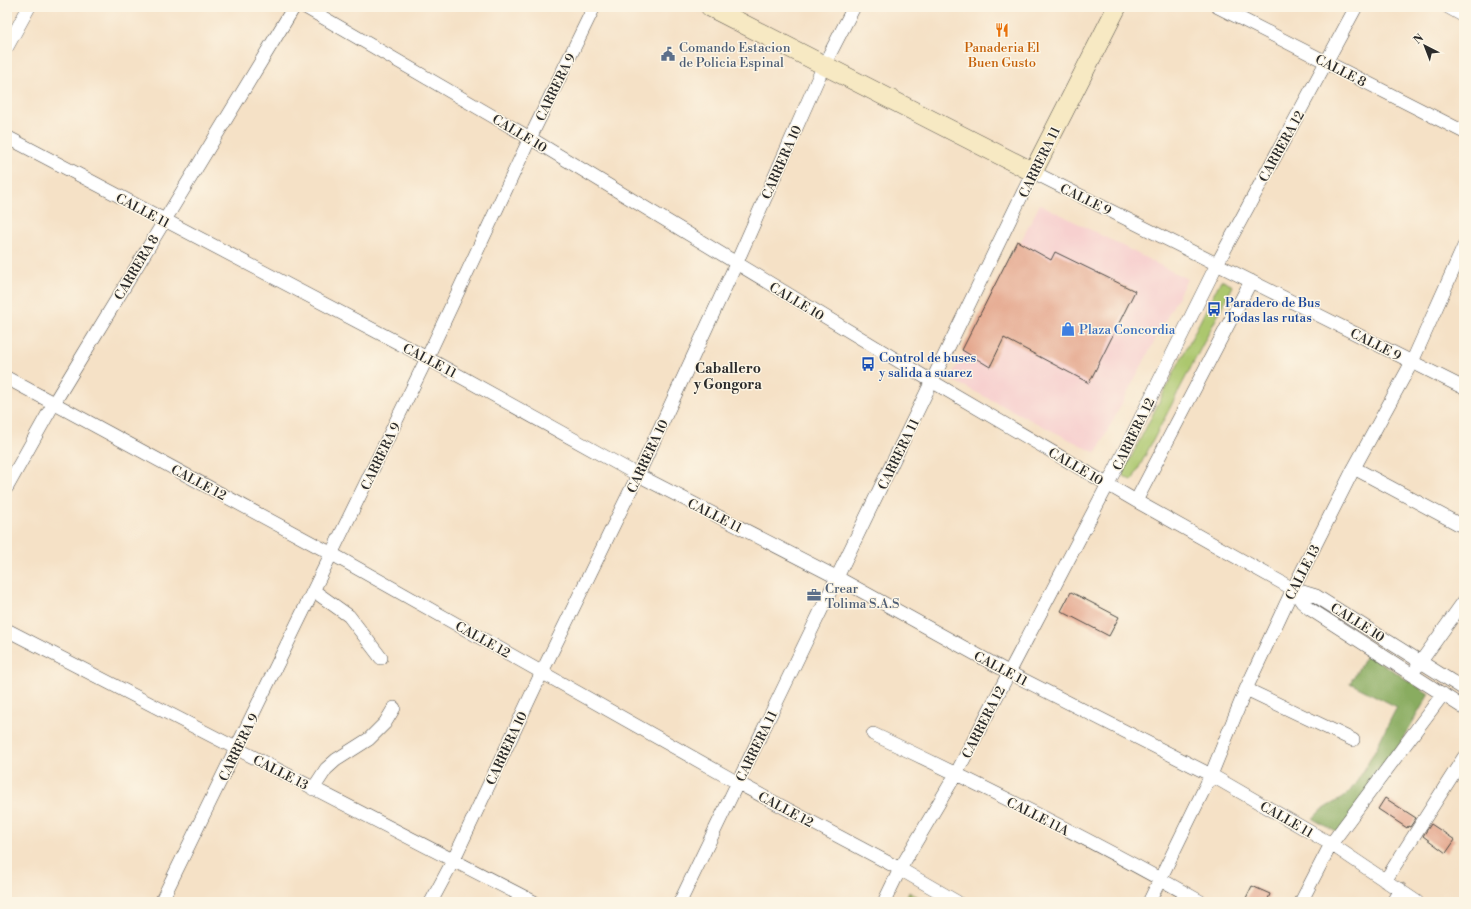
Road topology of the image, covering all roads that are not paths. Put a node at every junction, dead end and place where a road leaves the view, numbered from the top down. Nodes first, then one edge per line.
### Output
1 (29, 7) edge
2 (294, 7) edge
3 (305, 7) edge
4 (594, 7) edge
5 (710, 7) edge
6 (854, 7) edge
7 (1117, 7) edge
8 (1218, 7) edge
9 (1356, 7) edge
10 (1448, 7) edge
11 (1464, 16) edge
12 (7, 47) edge
13 (1327, 62) junction
14 (824, 65) junction
15 (1464, 132) edge
16 (7, 137) edge
17 (530, 138) junction
18 (1033, 172) junction
19 (164, 221) junction
20 (1464, 246) edge
21 (736, 264) junction
22 (1217, 264) junction
23 (1251, 281) junction
24 (427, 358) junction
25 (1412, 362) junction
26 (7, 378) edge
27 (933, 382) junction
28 (1464, 388) edge
29 (54, 403) junction
30 (1354, 468) junction
31 (638, 475) junction
32 (1108, 484) junction
33 (7, 487) edge
34 (1136, 501) junction
35 (1464, 527) edge
36 (332, 554) junction
37 (838, 578) junction
38 (1293, 589) junction
39 (314, 591) junction
40 (1464, 601) edge
41 (1340, 610) junction
42 (1332, 622) junction
43 (7, 630) edge
44 (381, 658) dead end
45 (1421, 661) junction
46 (542, 672) junction
47 (1008, 672) junction
48 (1412, 673) junction
49 (1246, 689) junction
50 (1464, 689) edge
51 (1443, 694) junction
52 (394, 708) dead end
53 (1464, 708) edge
54 (873, 734) dead end
55 (1354, 740) dead end
56 (237, 749) junction
57 (1464, 757) edge
58 (956, 774) junction
59 (1211, 775) junction
60 (738, 783) junction
61 (313, 789) junction
62 (1331, 844) junction
63 (453, 861) junction
64 (900, 869) junction
65 (1161, 879) junction
66 (1385, 881) junction
67 (1400, 889) junction
68 (161, 902) edge
69 (431, 902) edge
70 (534, 902) edge
71 (680, 902) edge
72 (884, 902) edge
73 (957, 902) edge
74 (1149, 902) edge
75 (1200, 902) edge
76 (1301, 902) edge
77 (1393, 902) edge
78 (1417, 902) edge

1 - 12 street
2 - 19 street, CARRERA 8
3 - 17 street, CALLE 10
4 - 17 street, CARRERA 9
5 - 14 street, CALLE 9
6 - 14 street, CARRERA 10
7 - 18 street, CARRERA 11
8 - 13 street, CALLE 8
9 - 13 street, CARRERA 12
10 - 11 street
13 - 15 street, CALLE 8
13 - 22 street, CARRERA 12
14 - 18 street, CALLE 9
14 - 21 street, CARRERA 10
16 - 19 street, CALLE 11
17 - 21 street, CALLE 10
17 - 24 street, CARRERA 9
18 - 22 street, CALLE 9
18 - 27 street, CARRERA 11
19 - 24 street, CALLE 11
19 - 29 street, CARRERA 8
20 - 25 street, CALLE 13
21 - 27 street, CALLE 10
21 - 31 street, CARRERA 10
22 - 23 street, CALLE 9
22 - 32 street, CARRERA 12
23 - 25 street, CALLE 9
23 - 34 street
24 - 31 street, CALLE 11
24 - 36 street, CARRERA 9
25 - 28 street, CALLE 9
25 - 30 street, CALLE 13
26 - 29 street, CALLE 12
27 - 32 street, CALLE 10
27 - 37 street, CARRERA 11
29 - 33 street, CARRERA 8
29 - 36 street, CALLE 12
30 - 35 street
30 - 38 street, CALLE 13
31 - 37 street, CALLE 11
31 - 46 street, CARRERA 10
32 - 34 street, CALLE 10
32 - 47 street, CARRERA 12
34 - 38 street, CALLE 10
36 - 39 street, CARRERA 9
36 - 46 street, CALLE 12
37 - 47 street, CALLE 11
37 - 60 street, CARRERA 11
38 - 41 street, CALLE 10
38 - 42 street, CALLE 10
38 - 49 street, CALLE 13
39 - 44 street
39 - 56 street, CARRERA 9
40 - 45 street
41 - 42 street
41 - 45 street, CALLE 10
42 - 48 street, CALLE 10
43 - 56 street, CALLE 13
45 - 48 street
45 - 50 street
46 - 60 street, CALLE 12
46 - 63 street, CARRERA 10
47 - 58 street, CARRERA 12
47 - 59 street, CALLE 11
48 - 51 street
49 - 55 street
49 - 59 street, CALLE 13
51 - 53 street
51 - 62 street
52 - 61 street
54 - 58 street, CALLE 11A
56 - 61 street, CALLE 13
56 - 68 street, CARRERA 9
57 - 66 street
58 - 64 street, CARRERA 12
58 - 65 street, CALLE 11A
59 - 62 street, CALLE 11
59 - 65 street, CALLE 13
60 - 64 street, CALLE 12
60 - 71 street, CARRERA 11
61 - 63 street, CALLE 13
62 - 66 street, CALLE 11
62 - 76 street
63 - 69 street, CARRERA 10
63 - 70 street, CALLE 13
64 - 72 street, CARRERA 12
64 - 73 street, CALLE 12
65 - 74 street, CALLE 13
65 - 75 street, CALLE 11A
66 - 67 street, CALLE 11
67 - 77 street
67 - 78 street, CALLE 11

